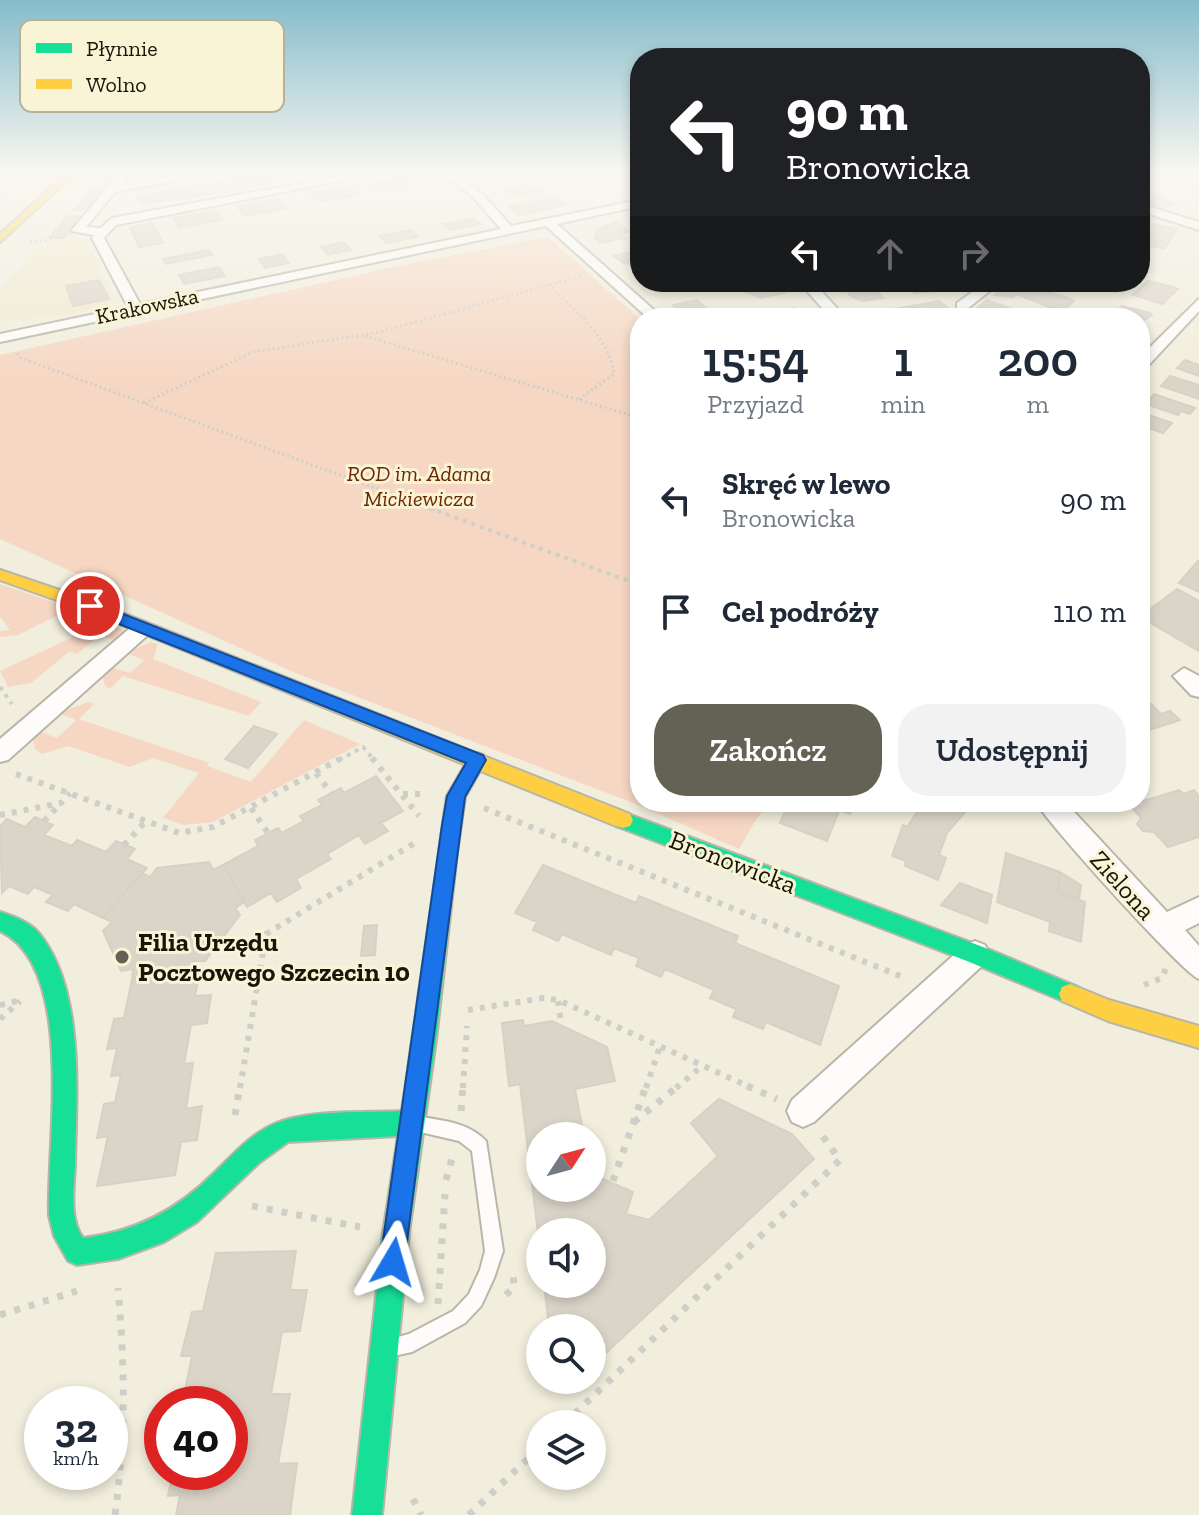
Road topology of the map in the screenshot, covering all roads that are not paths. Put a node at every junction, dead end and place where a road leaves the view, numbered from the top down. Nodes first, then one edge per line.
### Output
1 (100, 242) edge
2 (458, 242) edge
3 (570, 242) edge
4 (815, 292) edge
5 (981, 292) edge
6 (1199, 303) edge
7 (962, 306) dead end
8 (645, 308) edge
9 (830, 308) edge
10 (136, 309) junction
11 (0, 335) edge
12 (1150, 355) edge
13 (0, 575) edge
14 (143, 628) junction
15 (477, 760) junction
16 (6, 763) edge
17 (1058, 812) edge
18 (1199, 909) edge
19 (0, 921) edge
20 (1162, 928) junction
21 (975, 954) junction
22 (1199, 966) edge
23 (1199, 1037) edge
24 (803, 1111) road end
25 (412, 1123) junction
26 (384, 1350) junction
27 (367, 1515) edge

1 - 10 street
2 - 10 street, Krakowska
3 - 8 street
4 - 9 street
5 - 7 street
6 - 12 street
10 - 11 street, Krakowska
13 - 14 street, Bronowicka
14 - 15 street, Bronowicka
14 - 16 street
15 - 21 street, Bronowicka
15 - 25 street
17 - 20 street, Zielona
18 - 20 street
19 - 25 street
20 - 22 street, Zielona
21 - 23 street, Bronowicka
21 - 24 street
25 - 26 street
25 - 26 lane
26 - 27 street

